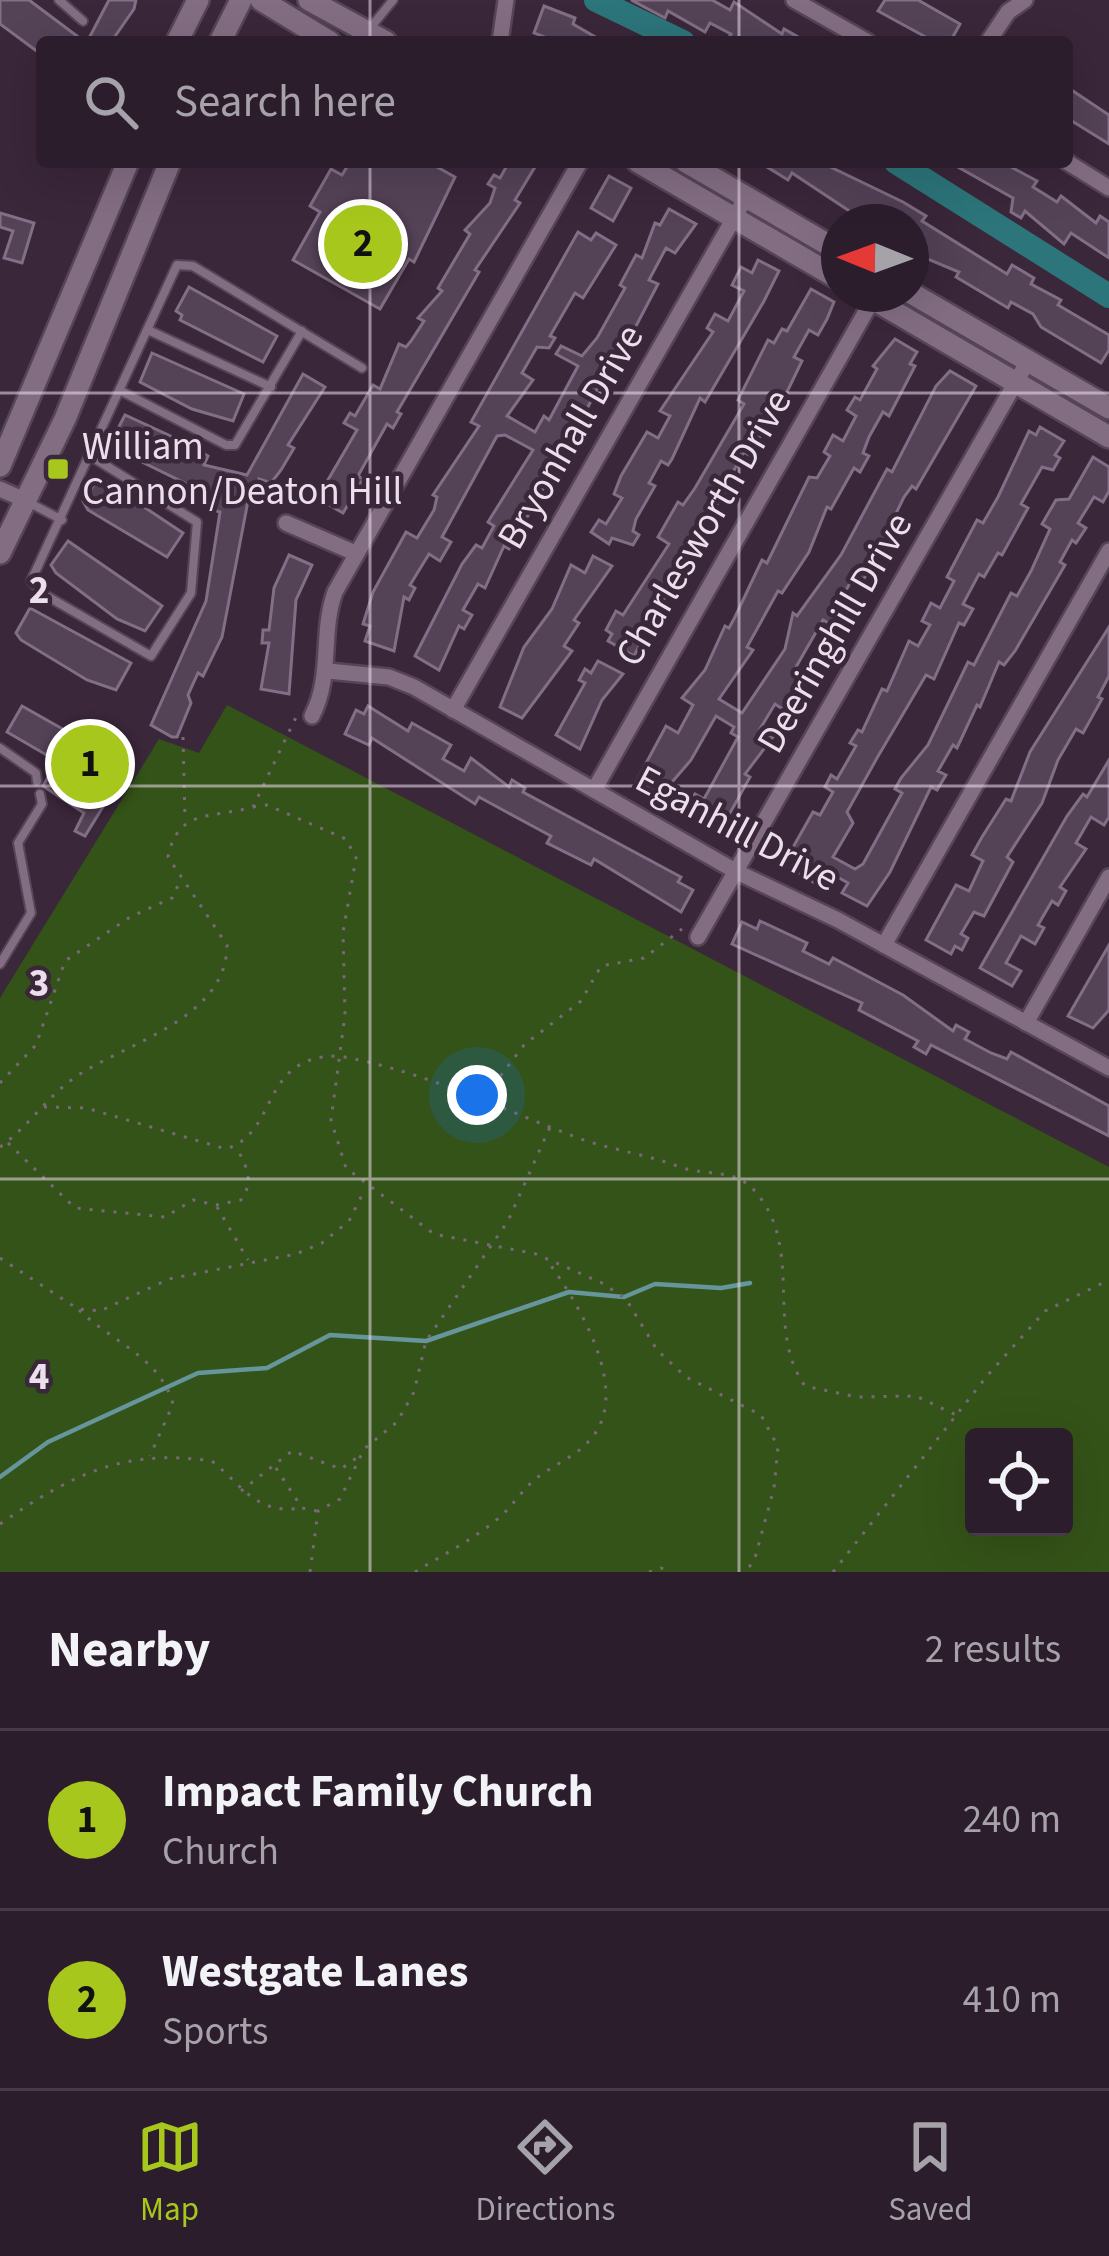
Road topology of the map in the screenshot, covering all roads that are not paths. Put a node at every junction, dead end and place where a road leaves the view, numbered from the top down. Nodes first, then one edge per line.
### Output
1 (59, 0) edge
2 (198, 0) edge
3 (241, 0) edge
4 (261, 0) edge
5 (309, 0) edge
6 (393, 0) edge
7 (506, 0) edge
8 (794, 0) edge
9 (1025, 0) edge
10 (83, 21) dead end
11 (180, 36) edge
12 (223, 36) edge
13 (320, 36) edge
14 (372, 36) edge
15 (377, 36) edge
16 (501, 36) edge
17 (857, 36) edge
18 (992, 36) edge
19 (1073, 166) edge
20 (126, 168) edge
21 (168, 168) edge
22 (577, 168) edge
23 (648, 168) edge
24 (696, 168) edge
25 (1109, 188) edge
26 (114, 196) junction
27 (746, 197) junction
28 (153, 207) junction
29 (734, 218) junction
30 (821, 241) edge
31 (821, 269) edge
32 (929, 303) edge
33 (860, 312) edge
34 (894, 312) edge
35 (148, 329) junction
36 (302, 331) junction
37 (1028, 361) junction
38 (362, 368) dead end
39 (1015, 382) junction
40 (271, 387) junction
41 (121, 391) junction
42 (1108, 406) edge
43 (1109, 437) edge
44 (92, 457) junction
45 (0, 466) edge
46 (0, 489) edge
47 (27, 502) junction
48 (62, 520) junction
49 (286, 523) dead end
50 (1109, 551) edge
51 (0, 553) edge
52 (355, 553) junction
53 (328, 671) junction
54 (454, 710) junction
55 (306, 714) road end
56 (0, 748) edge
57 (38, 781) dead end
58 (594, 790) junction
59 (40, 794) dead end
60 (737, 872) junction
61 (1109, 877) edge
62 (690, 933) road end
63 (884, 945) junction
64 (0, 964) edge
65 (1026, 1023) junction
66 (1109, 1068) edge

1 - 10 lane
2 - 11 main road
3 - 12 main road
4 - 13 main road
5 - 14 main road
6 - 15 lane
7 - 16 street
8 - 17 street
9 - 18 street
19 - 25 street
20 - 26 main road
21 - 28 main road
22 - 52 street
23 - 29 main road
24 - 27 main road
26 - 28 main road
26 - 45 main road
27 - 29 street, Bryonhall Drive
27 - 30 main road
28 - 47 main road
29 - 31 main road
29 - 54 street, Bryonhall Drive
32 - 37 main road
33 - 58 street, Charlesworth Drive
34 - 39 main road
35 - 36 lane
35 - 40 lane
35 - 41 lane
36 - 38 lane
36 - 40 lane
37 - 39 street, Deeringhill Drive
37 - 42 main road
39 - 43 main road
39 - 60 street, Deeringhill Drive
40 - 41 lane
41 - 44 lane
44 - 48 lane
44 - 48 lane
46 - 47 street
47 - 48 lane
47 - 51 main road
49 - 52 street
50 - 63 street
52 - 53 street
53 - 54 street, Eganhill Drive
53 - 55 street
54 - 58 street, Eganhill Drive
56 - 57 lane
58 - 60 street, Eganhill Drive
59 - 64 lane
60 - 62 street, Deeringhill Drive
60 - 63 street, Eganhill Drive
61 - 65 street
63 - 65 street, Eganhill Drive
65 - 66 street, Eganhill Drive

